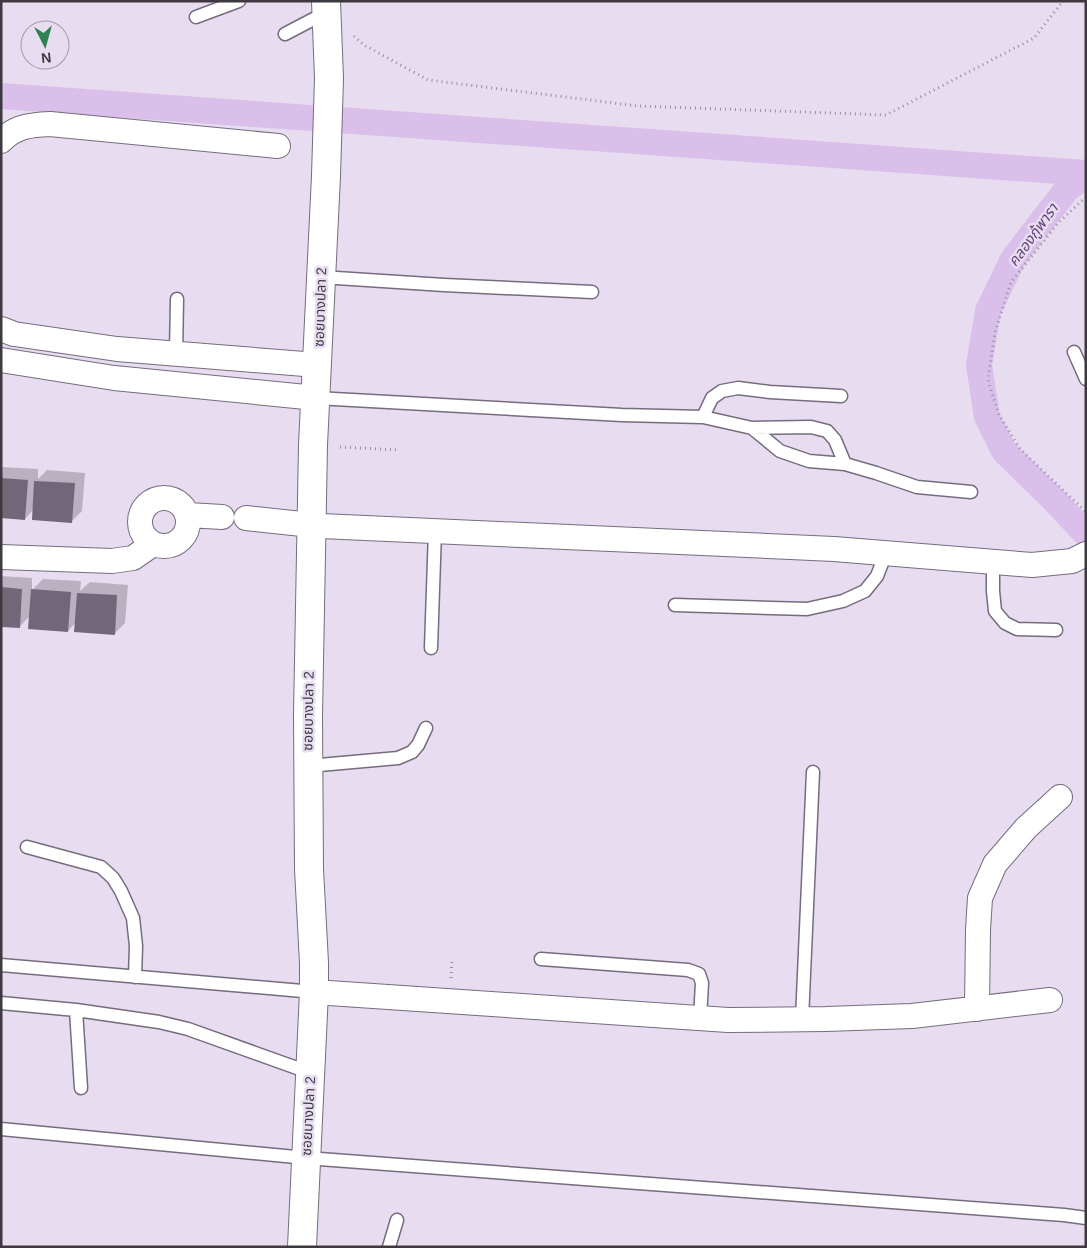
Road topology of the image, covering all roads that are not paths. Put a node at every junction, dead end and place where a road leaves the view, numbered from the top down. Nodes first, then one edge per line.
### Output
1 (240, 1) edge
2 (327, 6) edge
3 (196, 16) dead end
4 (286, 34) dead end
5 (1, 141) edge
6 (278, 146) dead end
7 (321, 277) junction
8 (592, 292) dead end
9 (176, 299) dead end
10 (1, 329) edge
11 (117, 349) junction
12 (1074, 352) dead end
13 (176, 354) junction
14 (1, 360) edge
15 (317, 366) junction
16 (114, 378) junction
17 (1086, 379) edge
18 (841, 396) dead end
19 (316, 398) junction
20 (703, 417) junction
21 (752, 428) junction
22 (845, 464) junction
23 (971, 492) dead end
24 (188, 516) junction
25 (222, 517) dead end
26 (246, 518) dead end
27 (311, 525) junction
28 (435, 531) junction
29 (153, 544) junction
30 (886, 553) junction
31 (1086, 554) edge
32 (1, 557) edge
33 (993, 561) junction
34 (675, 605) dead end
35 (1056, 630) dead end
36 (431, 648) dead end
37 (426, 728) dead end
38 (308, 766) junction
39 (813, 772) dead end
40 (1060, 797) dead end
41 (27, 847) dead end
42 (541, 959) dead end
43 (1, 965) edge
44 (135, 977) junction
45 (314, 992) junction
46 (1050, 1000) dead end
47 (1, 1003) edge
48 (977, 1008) junction
49 (76, 1010) junction
50 (700, 1018) junction
51 (802, 1019) junction
52 (311, 1073) junction
53 (81, 1088) dead end
54 (1, 1129) edge
55 (306, 1158) junction
56 (1086, 1218) edge
57 (397, 1220) dead end
58 (302, 1247) edge
59 (389, 1247) edge

1 - 3 lane
2 - 4 lane
2 - 7 street, ซอยบางปลา 2
5 - 6 street
7 - 8 lane
7 - 15 street, ซอยบางปลา 2
9 - 13 lane
10 - 11 street
11 - 13 street
11 - 16 street
12 - 17 lane
13 - 15 street
14 - 16 street
15 - 19 street, ซอยบางปลา 2
16 - 19 street
18 - 20 lane
19 - 20 lane
19 - 27 street, ซอยบางปลา 2
20 - 21 lane
21 - 22 lane
21 - 22 lane
22 - 23 lane
24 - 25 street
24 - 29 street
24 - 29 street
26 - 27 street
27 - 28 street
27 - 38 street, ซอยบางปลา 2
28 - 30 street
28 - 36 lane
29 - 32 street
30 - 33 street
30 - 34 lane
31 - 33 street
33 - 35 lane
37 - 38 lane
38 - 45 street, ซอยบางปลา 2
39 - 51 lane
40 - 48 street
41 - 44 lane
42 - 50 lane
43 - 44 lane
44 - 45 lane
45 - 50 street
45 - 52 street, ซอยบางปลา 2
46 - 48 street
47 - 49 lane
48 - 51 street
49 - 52 lane
49 - 53 lane
50 - 51 street
52 - 55 street, ซอยบางปลา 2
54 - 55 lane
55 - 56 lane
55 - 58 street, ซอยบางปลา 2
57 - 59 lane

